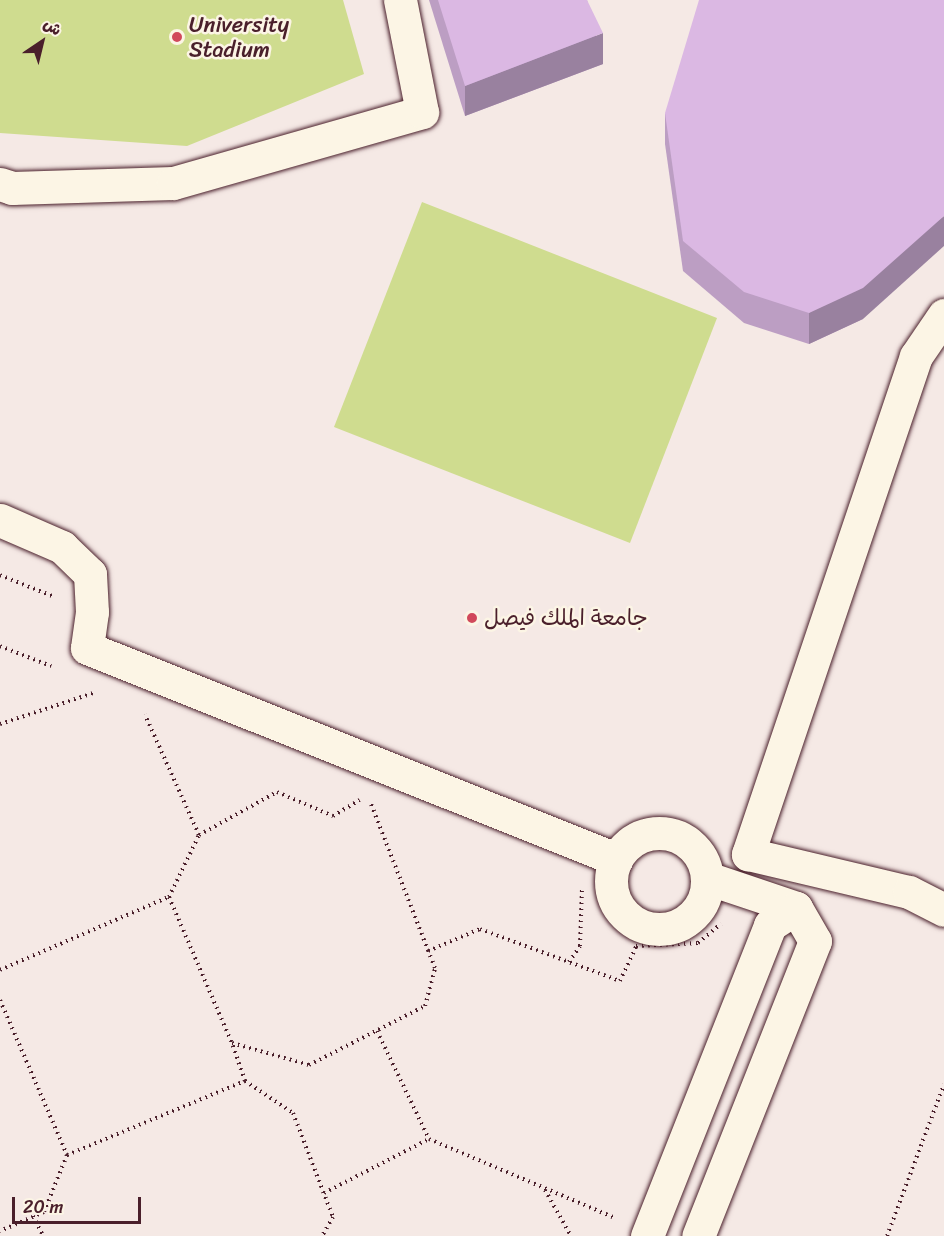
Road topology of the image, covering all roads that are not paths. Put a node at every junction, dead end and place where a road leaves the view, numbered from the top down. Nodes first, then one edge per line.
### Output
1 (400, 0) edge
2 (0, 184) edge
3 (944, 315) edge
4 (0, 520) edge
5 (616, 859) junction
6 (707, 878) junction
7 (944, 910) edge
8 (783, 916) junction
9 (648, 1234) edge
10 (698, 1236) edge

1 - 2 street
3 - 7 street
4 - 5 street
5 - 6 street
5 - 6 street
6 - 8 street
8 - 9 street
8 - 10 street

